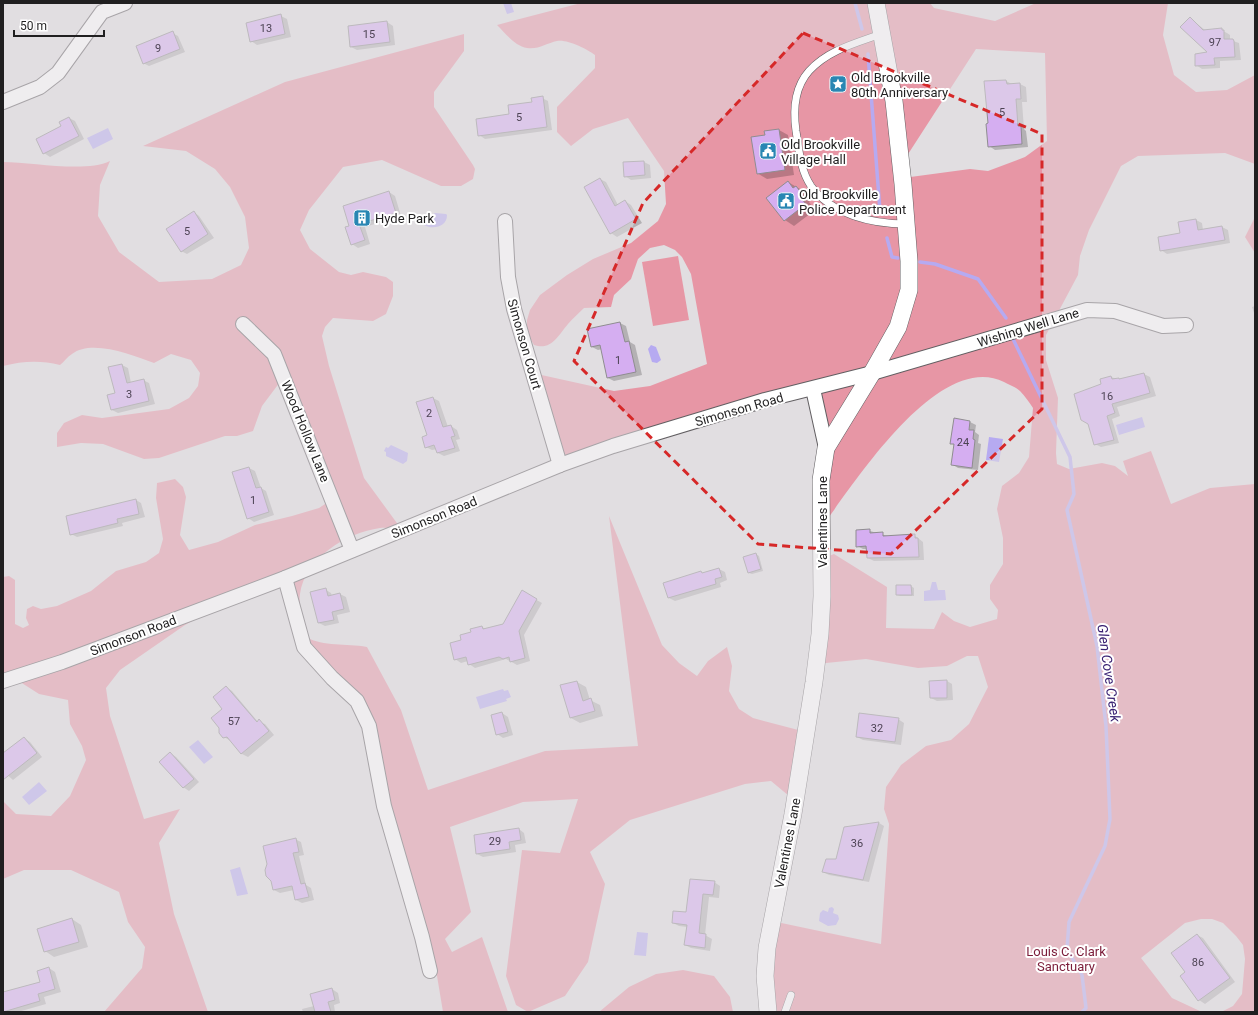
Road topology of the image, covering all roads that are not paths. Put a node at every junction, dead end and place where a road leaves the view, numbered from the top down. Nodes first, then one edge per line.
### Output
1 (126, 3) edge
2 (876, 3) edge
3 (100, 8) edge
4 (881, 34) junction
5 (3, 102) edge
6 (506, 221) dead end
7 (906, 224) junction
8 (243, 324) dead end
9 (1186, 325) dead end
10 (872, 373) junction
11 (813, 389) junction
12 (826, 448) junction
13 (560, 465) junction
14 (352, 550) junction
15 (285, 578) junction
16 (3, 681) edge
17 (430, 971) dead end
18 (791, 995) dead end
19 (768, 1012) edge
20 (785, 1012) edge

1 - 3 street
2 - 4 street, Valentines Lane
3 - 5 street
4 - 7 street, Valentines Lane
4 - 7 lane
6 - 13 street, Simonson Court
7 - 10 street, Valentines Lane
8 - 14 street, Wood Hollow Lane
9 - 10 street, Wishing Well Lane
10 - 11 street, Simonson Road
10 - 12 street, Valentines Lane
11 - 12 street
11 - 13 street, Simonson Road
12 - 19 street, Valentines Lane
13 - 14 street, Simonson Road
14 - 15 street, Simonson Road
15 - 16 street, Simonson Road
15 - 17 street
18 - 20 lane

